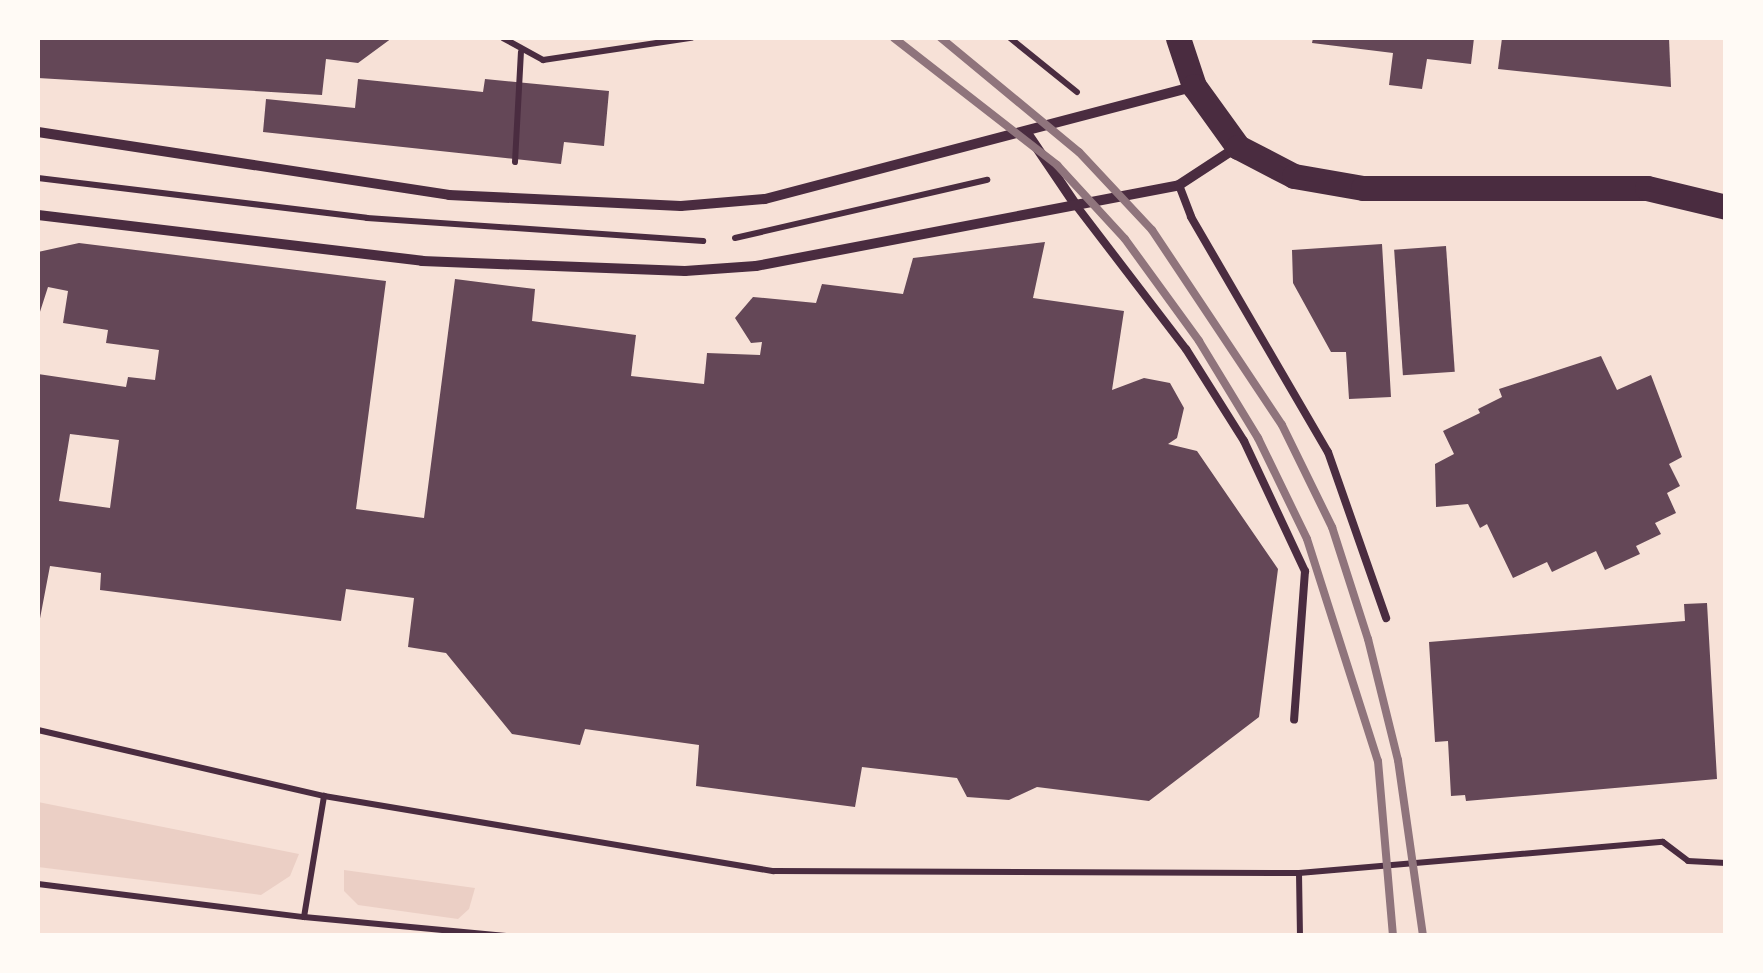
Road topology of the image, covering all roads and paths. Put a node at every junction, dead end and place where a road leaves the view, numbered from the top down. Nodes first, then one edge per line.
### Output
1 (502, 38) edge
2 (691, 38) edge
3 (1010, 38) edge
4 (1178, 38) edge
5 (522, 52) junction
6 (1194, 86) junction
7 (1078, 93) dead end
8 (38, 132) edge
9 (1026, 133) junction
10 (1238, 147) junction
11 (515, 162) dead end
12 (1179, 185) junction
13 (1074, 204) junction
14 (1726, 207) edge
15 (38, 215) edge
16 (1386, 618) dead end
17 (1294, 720) dead end
18 (38, 730) edge
19 (324, 796) junction
20 (1726, 862) edge
21 (1299, 873) junction
22 (38, 884) edge
23 (304, 917) junction
24 (506, 936) edge
25 (1300, 936) edge

1 - 5 path
2 - 5 path
3 - 7 path
4 - 6 main road
5 - 11 path
6 - 9 street
6 - 10 main road
8 - 9 street
9 - 13 street
10 - 12 street
10 - 14 main road
12 - 13 street
12 - 16 lane
13 - 15 street
13 - 17 lane
18 - 19 path
19 - 21 path
19 - 23 path
20 - 21 path
21 - 25 path
22 - 23 path
23 - 24 path

